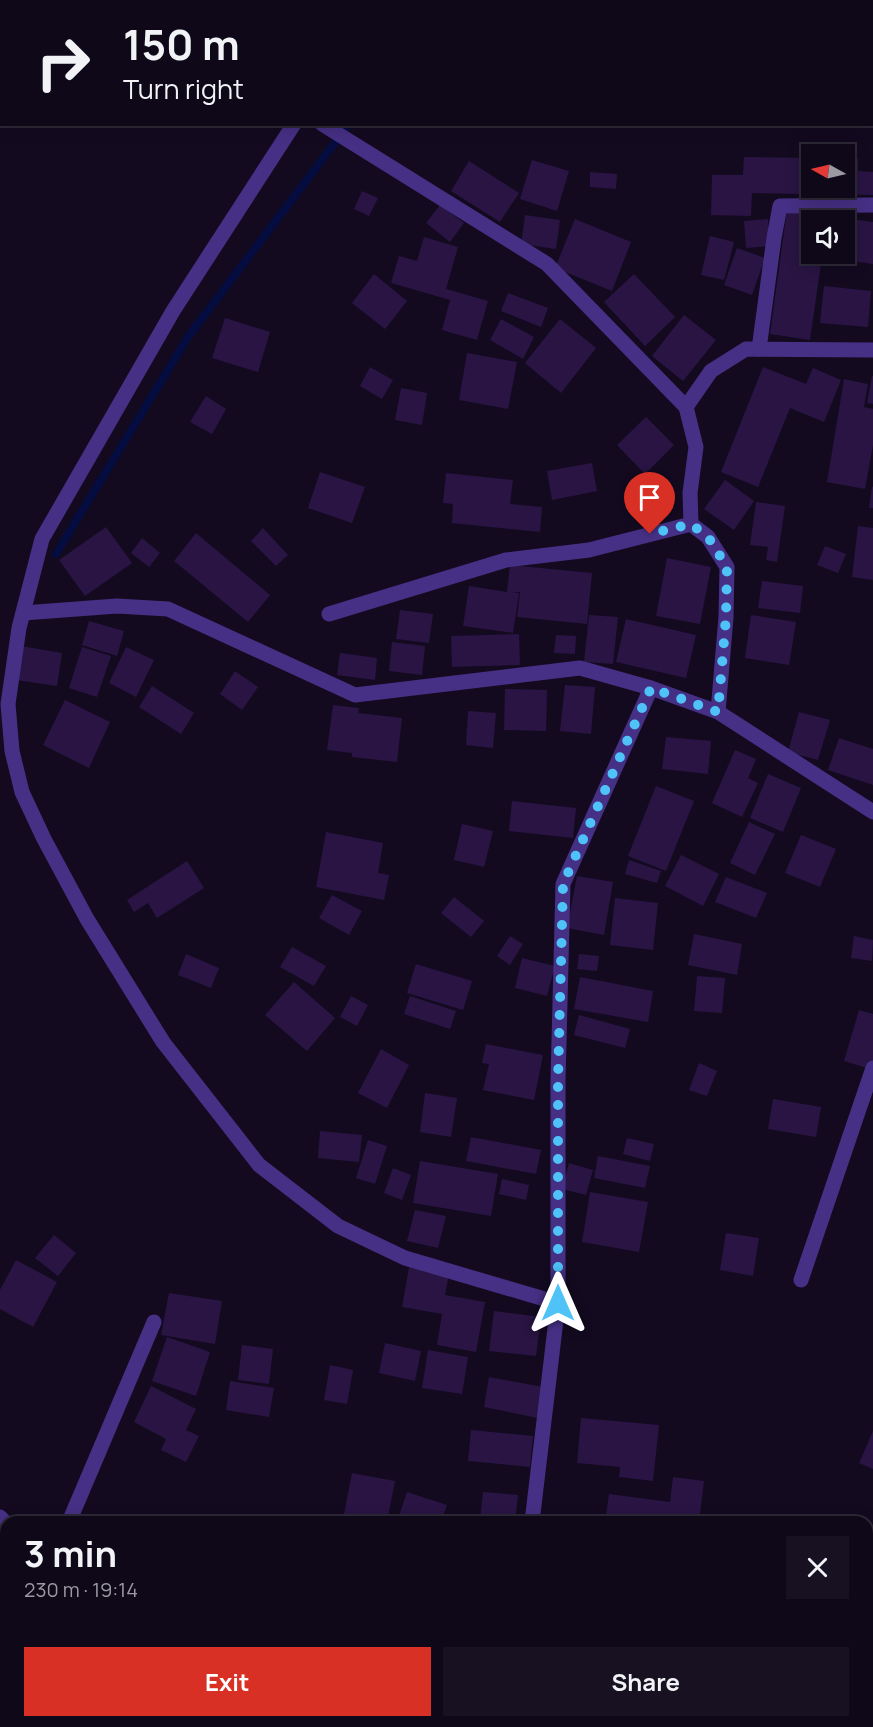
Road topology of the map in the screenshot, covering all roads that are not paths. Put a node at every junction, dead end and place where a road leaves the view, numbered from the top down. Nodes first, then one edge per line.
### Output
1 (293, 126) edge
2 (324, 126) edge
3 (873, 205) edge
4 (759, 349) junction
5 (873, 350) edge
6 (686, 407) junction
7 (691, 524) junction
8 (23, 613) junction
9 (329, 614) dead end
10 (651, 688) junction
11 (718, 712) junction
12 (873, 812) edge
13 (873, 1068) edge
14 (801, 1280) dead end
15 (558, 1303) junction
16 (154, 1322) dead end
17 (72, 1516) edge
18 (533, 1516) edge

1 - 8 street
2 - 6 street
3 - 4 street
4 - 5 street
4 - 6 street
6 - 7 street
7 - 9 street
7 - 11 street
8 - 10 street
8 - 15 street
10 - 11 street
10 - 15 street
11 - 12 street
13 - 14 street
15 - 18 street
16 - 17 street

